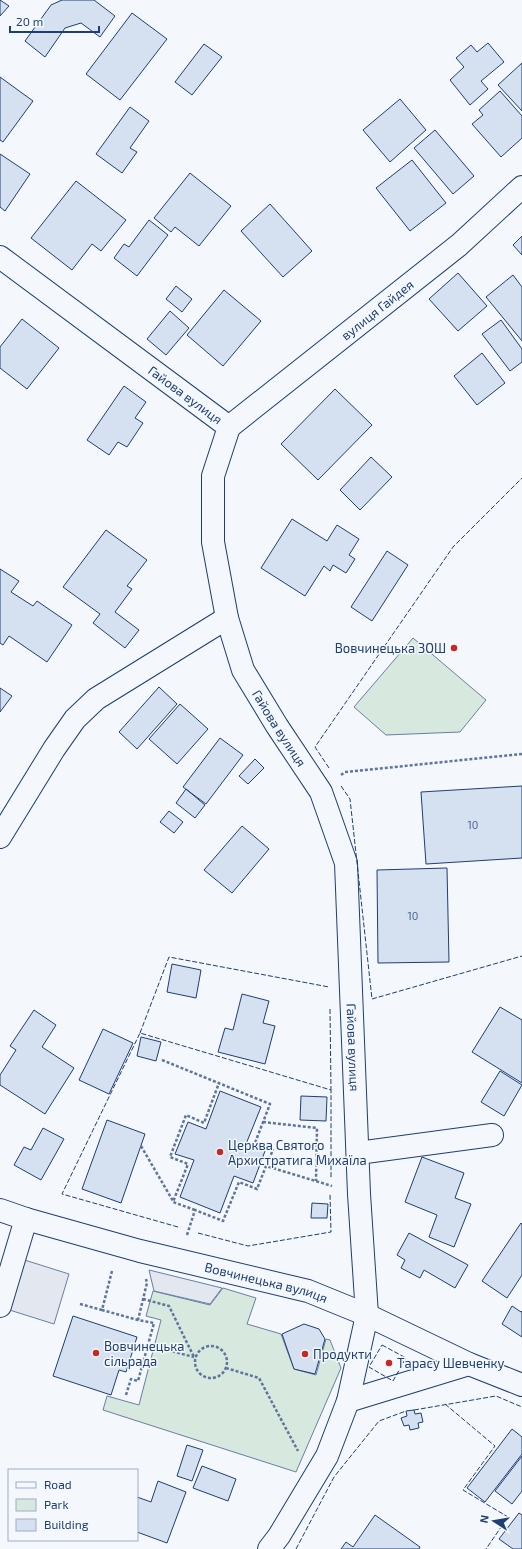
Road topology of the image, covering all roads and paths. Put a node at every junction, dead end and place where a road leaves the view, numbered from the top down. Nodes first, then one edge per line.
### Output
1 (522, 186) edge
2 (0, 257) edge
3 (229, 428) junction
4 (227, 618) junction
5 (522, 754) edge
6 (321, 792) junction
7 (0, 837) edge
8 (162, 1060) dead end
9 (219, 1083) junction
10 (263, 1122) junction
11 (492, 1135) dead end
12 (141, 1146) dead end
13 (358, 1153) junction
14 (266, 1166) junction
15 (316, 1181) junction
16 (359, 1194) junction
17 (173, 1202) junction
18 (0, 1210) edge
19 (195, 1210) junction
20 (26, 1219) junction
21 (119, 1245) junction
22 (140, 1251) junction
23 (178, 1260) junction
24 (143, 1299) junction
25 (80, 1304) dead end
26 (0, 1306) edge
27 (102, 1310) junction
28 (367, 1315) junction
29 (138, 1320) junction
30 (148, 1345) junction
31 (194, 1357) junction
32 (469, 1364) junction
33 (226, 1368) junction
34 (522, 1385) edge
35 (126, 1395) dead end
36 (348, 1401) junction
37 (313, 1478) junction
38 (269, 1549) edge

1 - 3 street, вулиця Гайдея
2 - 3 street, Гайова вулиця
3 - 4 street, Гайова вулиця
4 - 6 street, Гайова вулиця
4 - 7 street
5 - 6 path
6 - 13 street, Гайова вулиця
8 - 9 path
9 - 10 path
9 - 17 path
10 - 14 path
10 - 15 path
11 - 13 street
12 - 17 path
13 - 16 street, Гайова вулиця
14 - 15 path
14 - 19 path
15 - 16 path
16 - 28 street, Гайова вулиця
17 - 19 path
18 - 20 street, Вовчинецька вулиця
19 - 23 path
20 - 21 street, Вовчинецька вулиця
20 - 26 street
21 - 22 street, Вовчинецька вулиця
21 - 27 path
22 - 23 street, Вовчинецька вулиця
22 - 24 path
23 - 28 street, Вовчинецька вулиця
24 - 29 path
24 - 31 path
25 - 27 path
27 - 29 path
28 - 32 street, Вовчинецька вулиця
28 - 36 street, Гайова вулиця
29 - 30 path
30 - 31 path
30 - 35 path
31 - 33 path
31 - 33 path
32 - 34 street, Вовчинецька вулиця
32 - 36 street
33 - 37 path
36 - 37 street, Гайова вулиця
37 - 38 street, Гайова вулиця

